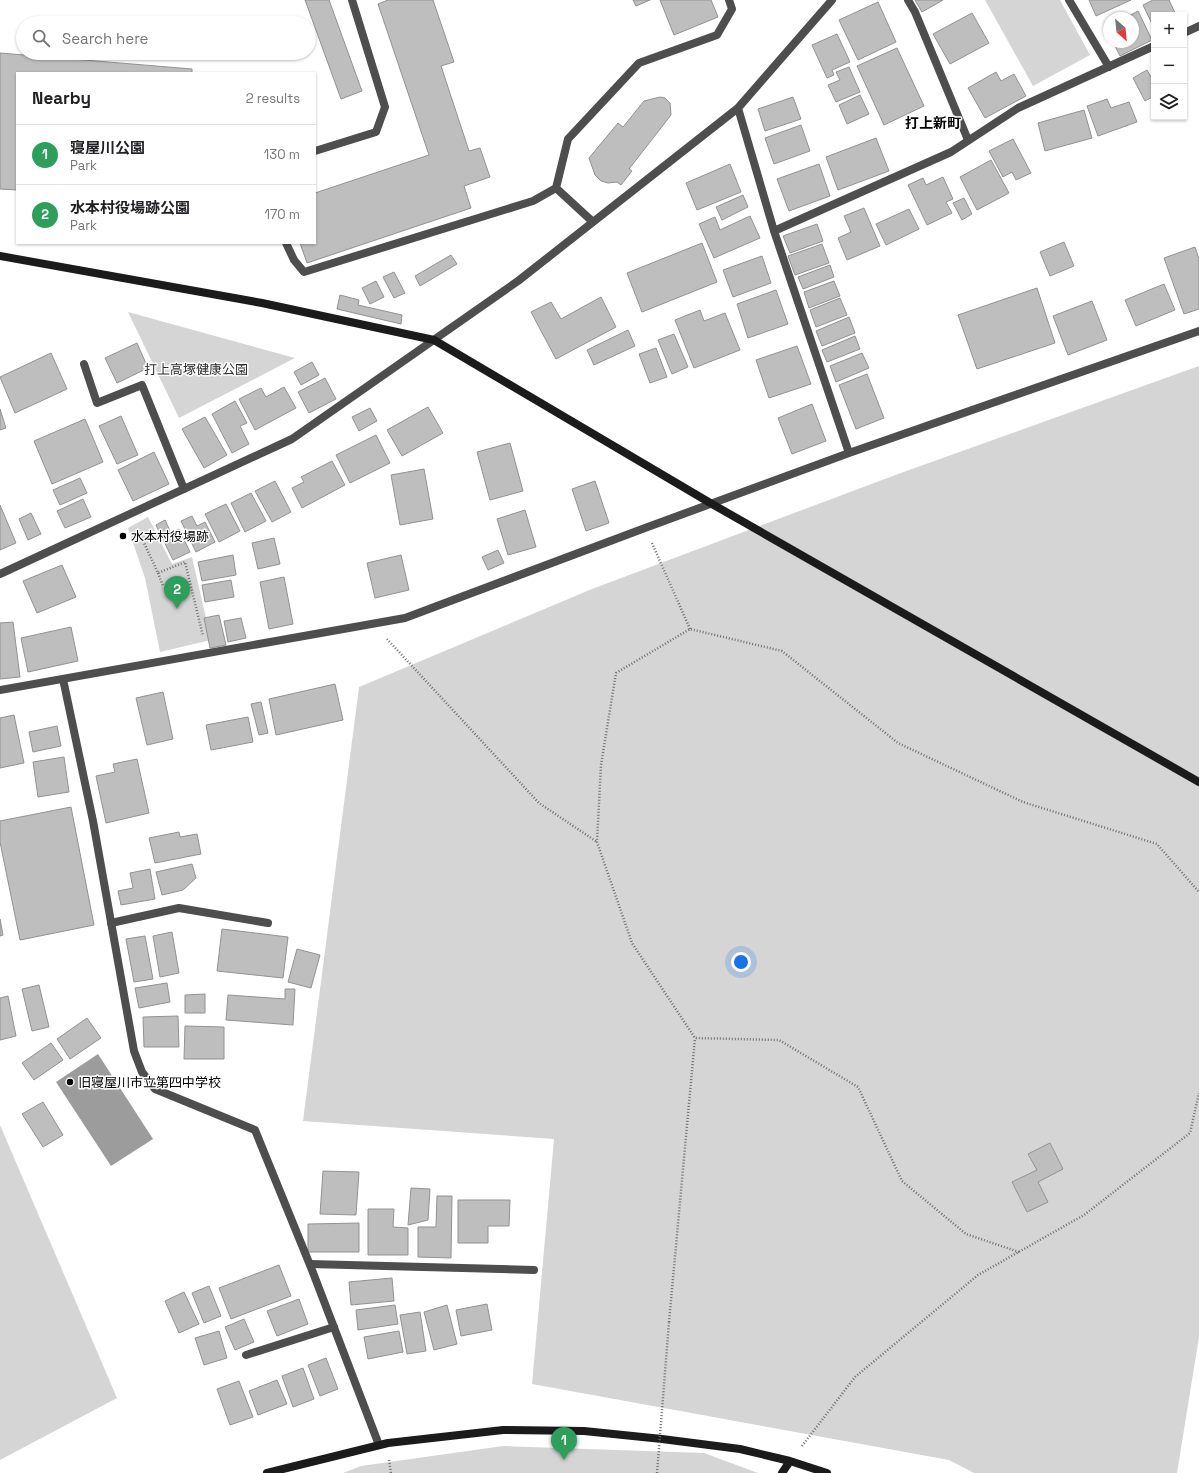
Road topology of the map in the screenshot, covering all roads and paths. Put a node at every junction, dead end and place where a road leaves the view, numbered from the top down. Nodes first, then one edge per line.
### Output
1 (352, 0) edge
2 (729, 0) edge
3 (832, 0) edge
4 (908, 0) edge
5 (1069, 0) edge
6 (1199, 26) edge
7 (1187, 32) edge
8 (1151, 47) edge
9 (1109, 67) junction
10 (738, 108) junction
11 (968, 140) junction
12 (316, 151) edge
13 (556, 188) junction
14 (593, 222) junction
15 (774, 231) junction
16 (286, 244) edge
17 (0, 256) edge
18 (1199, 331) edge
19 (434, 340) junction
20 (84, 364) dead end
21 (850, 453) junction
22 (184, 489) junction
23 (712, 504) junction
24 (130, 514) junction
25 (645, 528) junction
26 (158, 573) junction
27 (0, 574) edge
28 (163, 586) dead end
29 (373, 624) junction
30 (690, 629) junction
31 (203, 636) dead end
32 (63, 679) junction
33 (0, 690) edge
34 (1199, 782) edge
35 (597, 842) junction
36 (1199, 892) edge
37 (111, 923) junction
38 (268, 923) dead end
39 (695, 1038) junction
40 (1199, 1093) edge
41 (1019, 1252) junction
42 (310, 1264) junction
43 (534, 1270) dead end
44 (334, 1326) junction
45 (246, 1355) dead end
46 (379, 1445) junction
47 (790, 1461) junction
48 (267, 1473) edge
49 (657, 1473) edge
50 (782, 1473) edge
51 (827, 1473) edge

1 - 12 street
2 - 13 street
3 - 10 street
4 - 11 street
5 - 9 street
6 - 7 street
8 - 9 street
9 - 11 street
10 - 14 street
10 - 15 street
11 - 15 street
13 - 14 street
13 - 16 street
14 - 19 street
15 - 21 street
17 - 19 street
18 - 21 street
19 - 22 street
19 - 23 street
20 - 22 street
21 - 23 street
22 - 24 street
23 - 25 street
23 - 34 street
24 - 26 path
24 - 27 street
25 - 29 street
25 - 30 path
26 - 28 path
26 - 31 path
29 - 32 street
29 - 35 path
30 - 35 path
30 - 36 path
32 - 33 street
32 - 37 street
35 - 39 path
37 - 38 street
37 - 42 street
39 - 41 path
39 - 49 path, bridge
40 - 41 path
41 - 47 path
42 - 43 street
42 - 44 street
44 - 45 street
44 - 46 street
46 - 47 street
46 - 48 street
47 - 50 street
47 - 51 street

